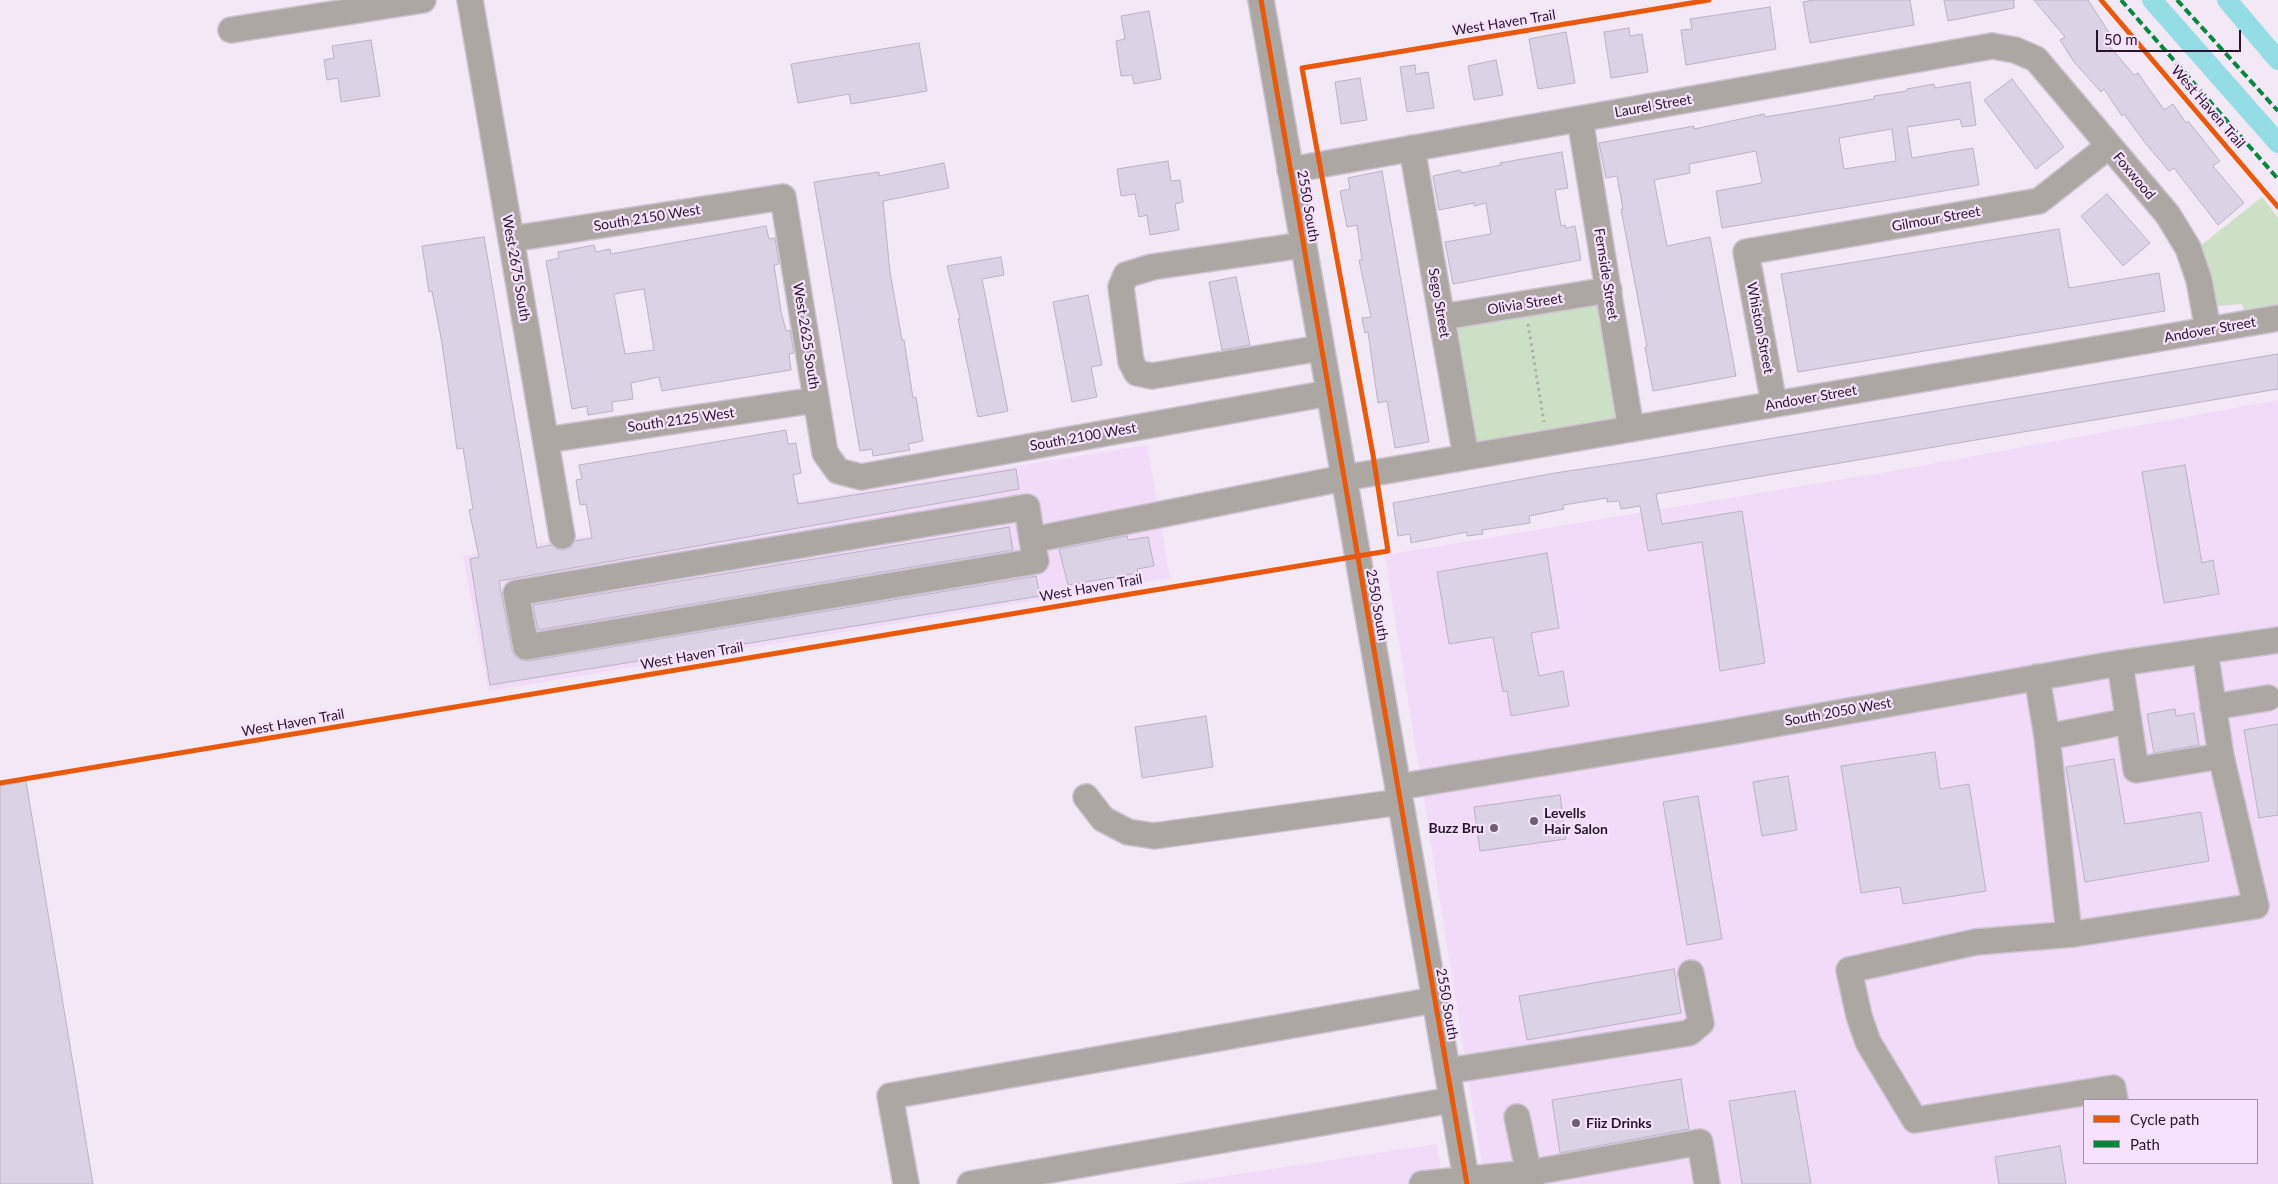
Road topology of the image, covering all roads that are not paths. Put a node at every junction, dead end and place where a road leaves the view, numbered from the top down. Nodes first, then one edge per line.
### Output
1 (423, 0) edge
2 (470, 0) edge
3 (1261, 0) edge
4 (231, 30) dead end
5 (2015, 50) joint
6 (1580, 118) junction
7 (2109, 146) junction
8 (1412, 148) junction
9 (1290, 170) junction
10 (783, 197) joint
11 (511, 239) junction
12 (1303, 245) junction
13 (1746, 252) joint
14 (1609, 290) junction
15 (1442, 317) junction
16 (2278, 318) edge
17 (2208, 330) junction
18 (1321, 348) junction
19 (1329, 393) junction
20 (816, 400) junction
21 (1774, 404) junction
22 (1631, 429) junction
23 (546, 440) junction
24 (1466, 457) junction
25 (838, 471) joint
26 (1344, 478) junction
27 (562, 536) dead end
28 (1032, 540) junction
29 (2278, 640) edge
30 (2205, 650) junction
31 (2120, 663) junction
32 (2037, 677) junction
33 (2268, 698) dead end
34 (2213, 707) junction
35 (2128, 721) junction
36 (2047, 737) junction
37 (2221, 756) junction
38 (1399, 795) junction
39 (1086, 797) dead end
40 (2069, 934) junction
41 (1691, 973) dead end
42 (1435, 1000) junction
43 (1447, 1071) junction
44 (2115, 1099) edge
45 (1452, 1100) junction
46 (1517, 1117) dead end
47 (1530, 1178) edge
48 (1466, 1182) edge
49 (906, 1184) edge
50 (970, 1184) edge
51 (1422, 1184) edge
52 (1708, 1184) edge

1 - 4 street
2 - 11 street, West 2675 South
3 - 9 street, 2550 South
5 - 6 street, Laurel Street
5 - 7 street, Foxwood
6 - 8 street, Laurel Street
6 - 14 street, Fernside Street
7 - 13 street, Gilmour Street
7 - 17 street, Foxwood
8 - 9 street, Laurel Street
8 - 15 street, Sego Street
9 - 12 street, 2550 South
10 - 11 street, South 2150 West
10 - 20 street, West 2625 South
11 - 23 street, West 2675 South
12 - 18 street, 2550 South
12 - 18 street
13 - 21 street, Whiston Street
14 - 15 street, Olivia Street
14 - 22 street, Fernside Street
15 - 24 street, Sego Street
16 - 17 street, Andover Street
17 - 21 street, Andover Street
18 - 19 street, 2550 South
19 - 25 street, South 2100 West
19 - 26 street, 2550 South
20 - 23 street, South 2125 West
20 - 25 street, West 2625 South
21 - 22 street, Andover Street
22 - 24 street, Andover Street
23 - 27 street, West 2675 South
24 - 26 street, Andover Street
26 - 28 street, Andover Street
26 - 38 street, 2550 South
28 - 28 street
29 - 30 street, South 2050 West
30 - 31 street, South 2050 West
30 - 34 street
31 - 32 street, South 2050 West
31 - 35 street
32 - 36 street
32 - 38 street, South 2050 West
33 - 34 street
34 - 37 street
35 - 36 street
35 - 37 street
36 - 40 street
37 - 40 street
38 - 39 street, South 2050 West
38 - 42 street, 2550 South
40 - 44 street
41 - 43 street
42 - 43 street, 2550 South
42 - 49 street
43 - 45 street, 2550 South
45 - 48 street, 2550 South
45 - 50 street
46 - 47 street
47 - 48 street
47 - 52 street
48 - 51 street

